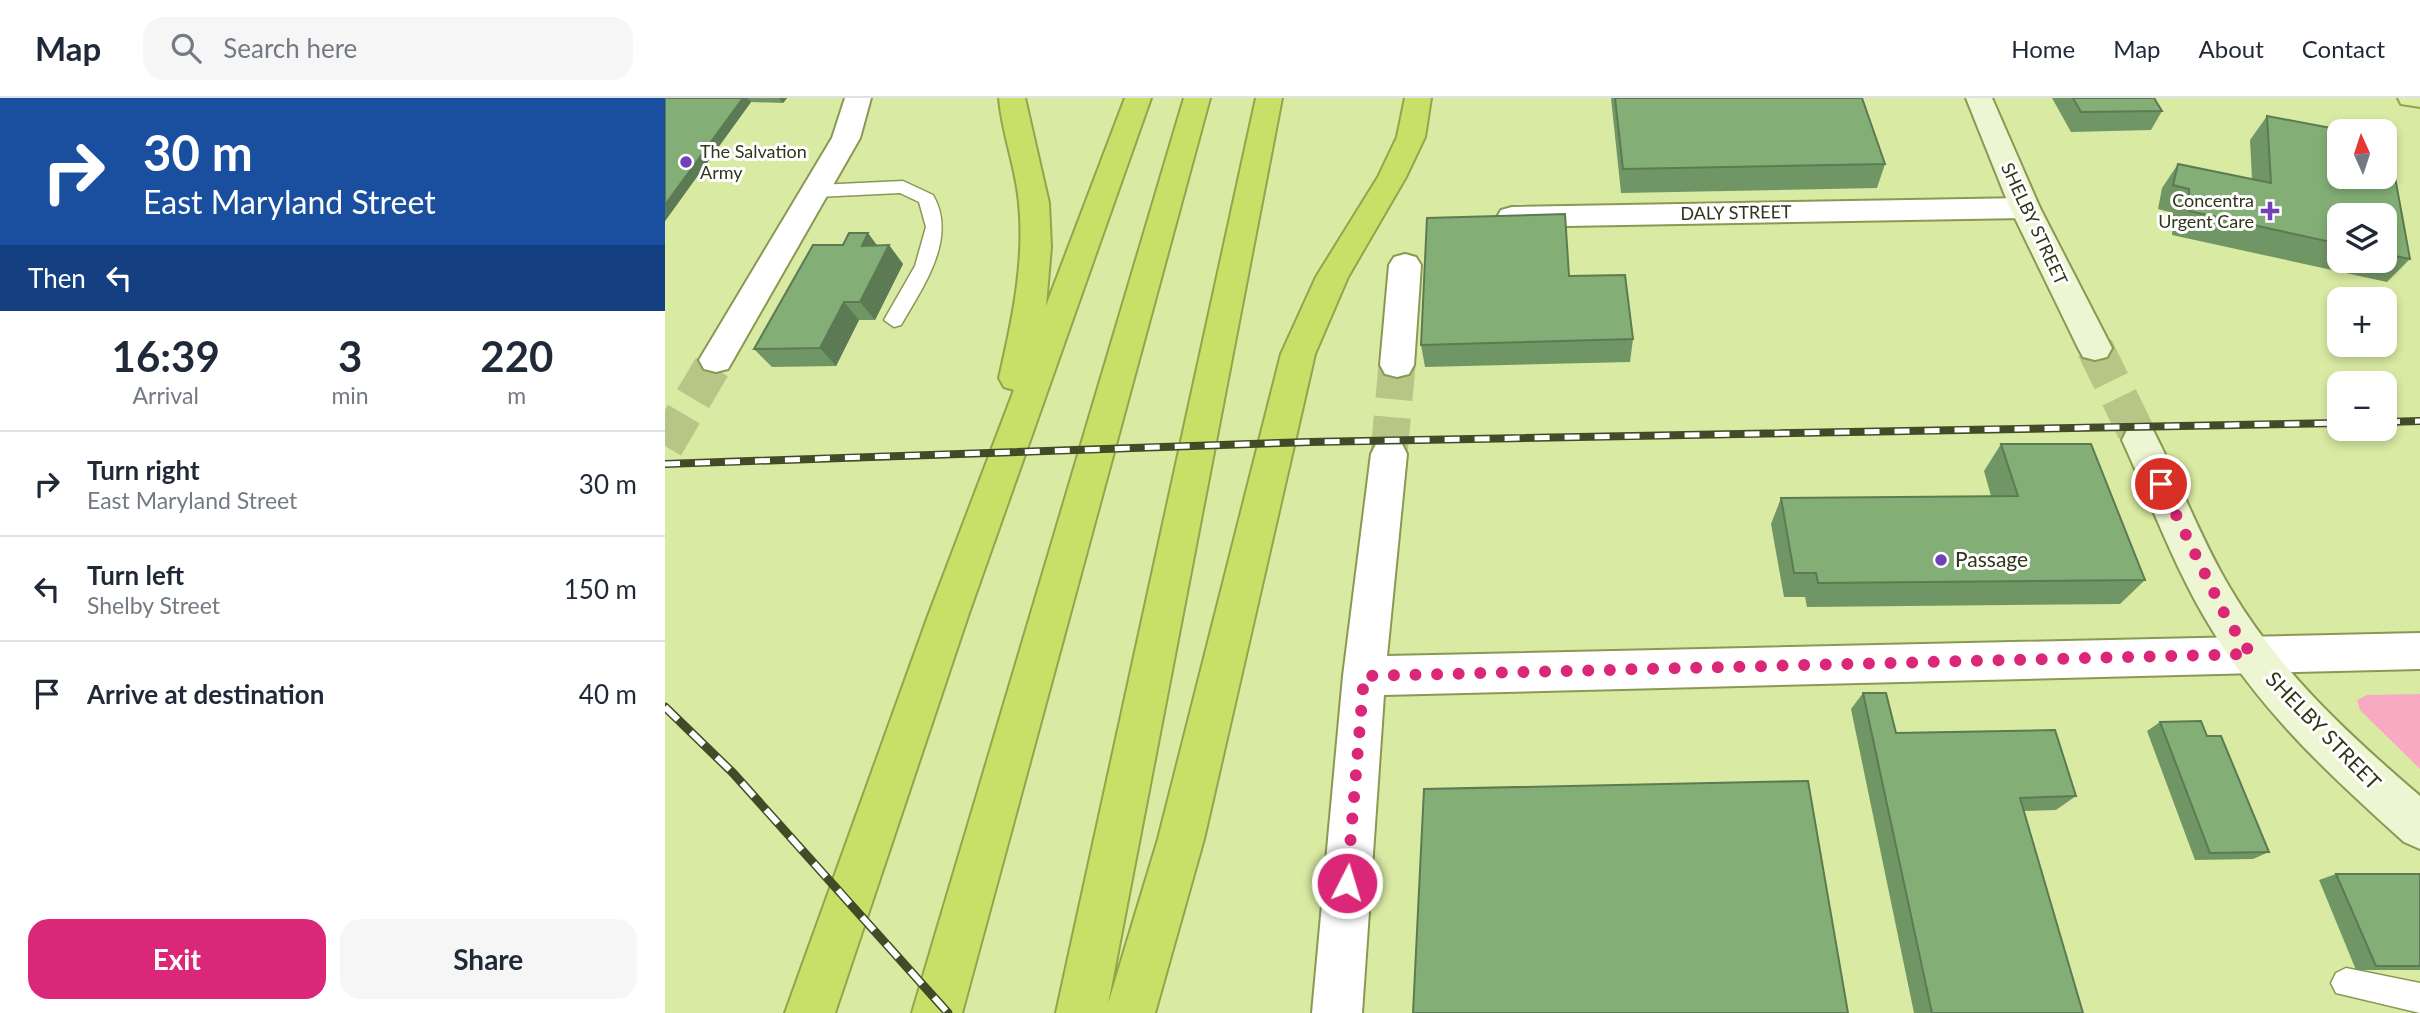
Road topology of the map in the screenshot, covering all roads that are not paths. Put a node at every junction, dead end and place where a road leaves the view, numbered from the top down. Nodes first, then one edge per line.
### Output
1 (858, 98) edge
2 (1013, 98) edge
3 (1138, 98) edge
4 (1197, 98) edge
5 (1269, 98) edge
6 (1418, 98) edge
7 (1979, 98) edge
8 (2411, 98) edge
9 (2420, 99) edge
10 (817, 191) junction
11 (2025, 208) junction
12 (1488, 217) edge
13 (1405, 265) dead end
14 (894, 320) dead end
15 (2095, 348) tunnel mouth
16 (716, 360) tunnel mouth
17 (1397, 365) tunnel mouth
18 (2140, 440) tunnel mouth
19 (1389, 454) tunnel mouth
20 (948, 616) junction
21 (2420, 651) edge
22 (2251, 654) junction
23 (1364, 676) junction
24 (2420, 826) edge
25 (2346, 983) dead end
26 (2420, 998) edge
27 (810, 1013) edge
28 (937, 1013) edge
29 (1081, 1013) edge
30 (1130, 1013) edge
31 (1337, 1013) edge

1 - 10 street
2 - 20 highway
3 - 20 highway
4 - 28 highway
5 - 29 highway
6 - 30 highway
7 - 11 main road, SHELBY STREET
8 - 9 main road
10 - 14 lane
10 - 16 street
11 - 12 street, DALY STREET
11 - 15 main road, SHELBY STREET
13 - 17 street
18 - 22 main road, SHELBY STREET
19 - 23 street
20 - 27 highway
21 - 22 street
22 - 23 street
22 - 24 main road, SHELBY STREET
23 - 31 street
25 - 26 lane

